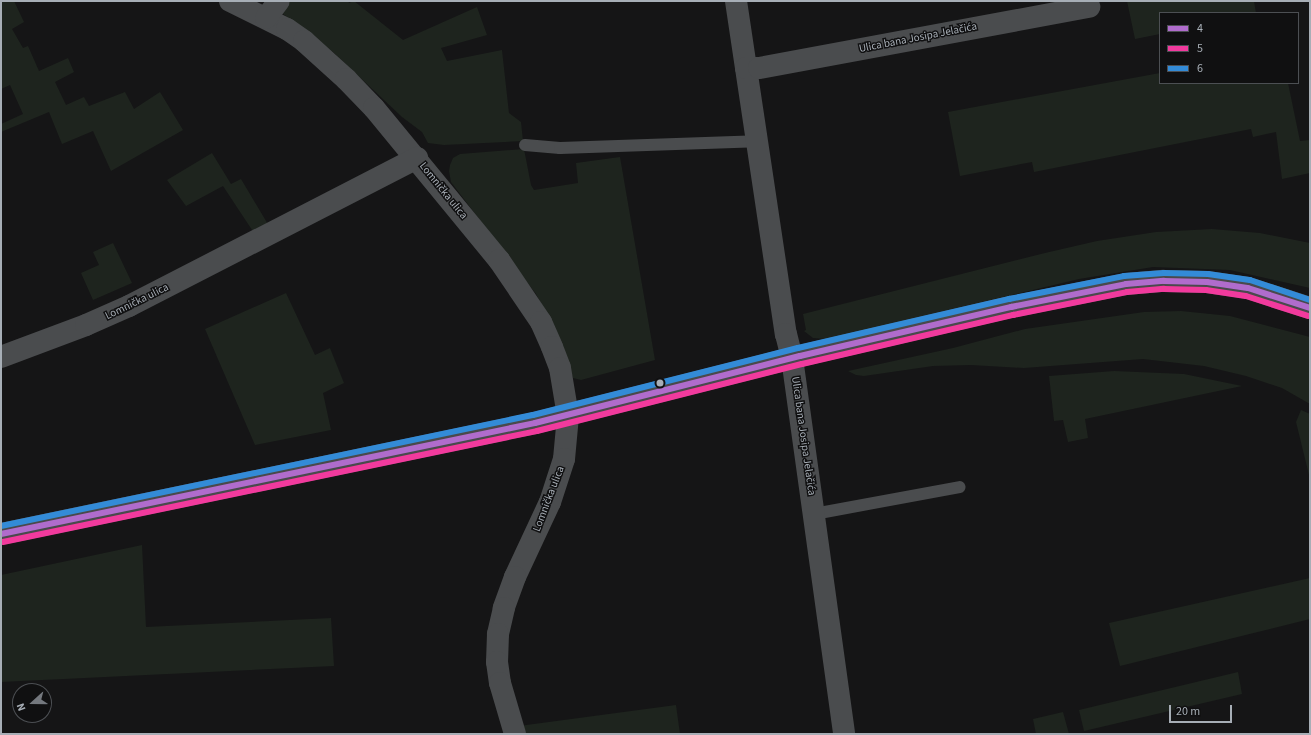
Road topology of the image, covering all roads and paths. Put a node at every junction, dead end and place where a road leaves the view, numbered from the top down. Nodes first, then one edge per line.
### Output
1 (230, 1) edge
2 (279, 1) edge
3 (736, 1) edge
4 (1089, 6) dead end
5 (266, 18) junction
6 (746, 68) junction
7 (756, 141) junction
8 (526, 145) dead end
9 (416, 158) junction
10 (1310, 308) edge
11 (1, 357) edge
12 (792, 358) junction
13 (568, 416) junction
14 (960, 487) dead end
15 (814, 514) junction
16 (1, 534) edge
17 (515, 734) edge
18 (844, 734) edge

1 - 5 street, Lomnička ulica
2 - 5 street
3 - 6 street, Ulica bana Josipa Jelačića
4 - 6 street, Ulica bana Josipa Jelačića
5 - 9 street, Lomnička ulica
6 - 7 street, Ulica bana Josipa Jelačića
7 - 8 lane
7 - 12 street, Ulica bana Josipa Jelačića
9 - 11 street, Lomnička ulica
9 - 13 street, Lomnička ulica
10 - 12 main road
12 - 13 main road
12 - 15 street, Ulica bana Josipa Jelačića
13 - 16 main road
13 - 17 street, Lomnička ulica
14 - 15 lane
15 - 18 street, Ulica bana Josipa Jelačića

